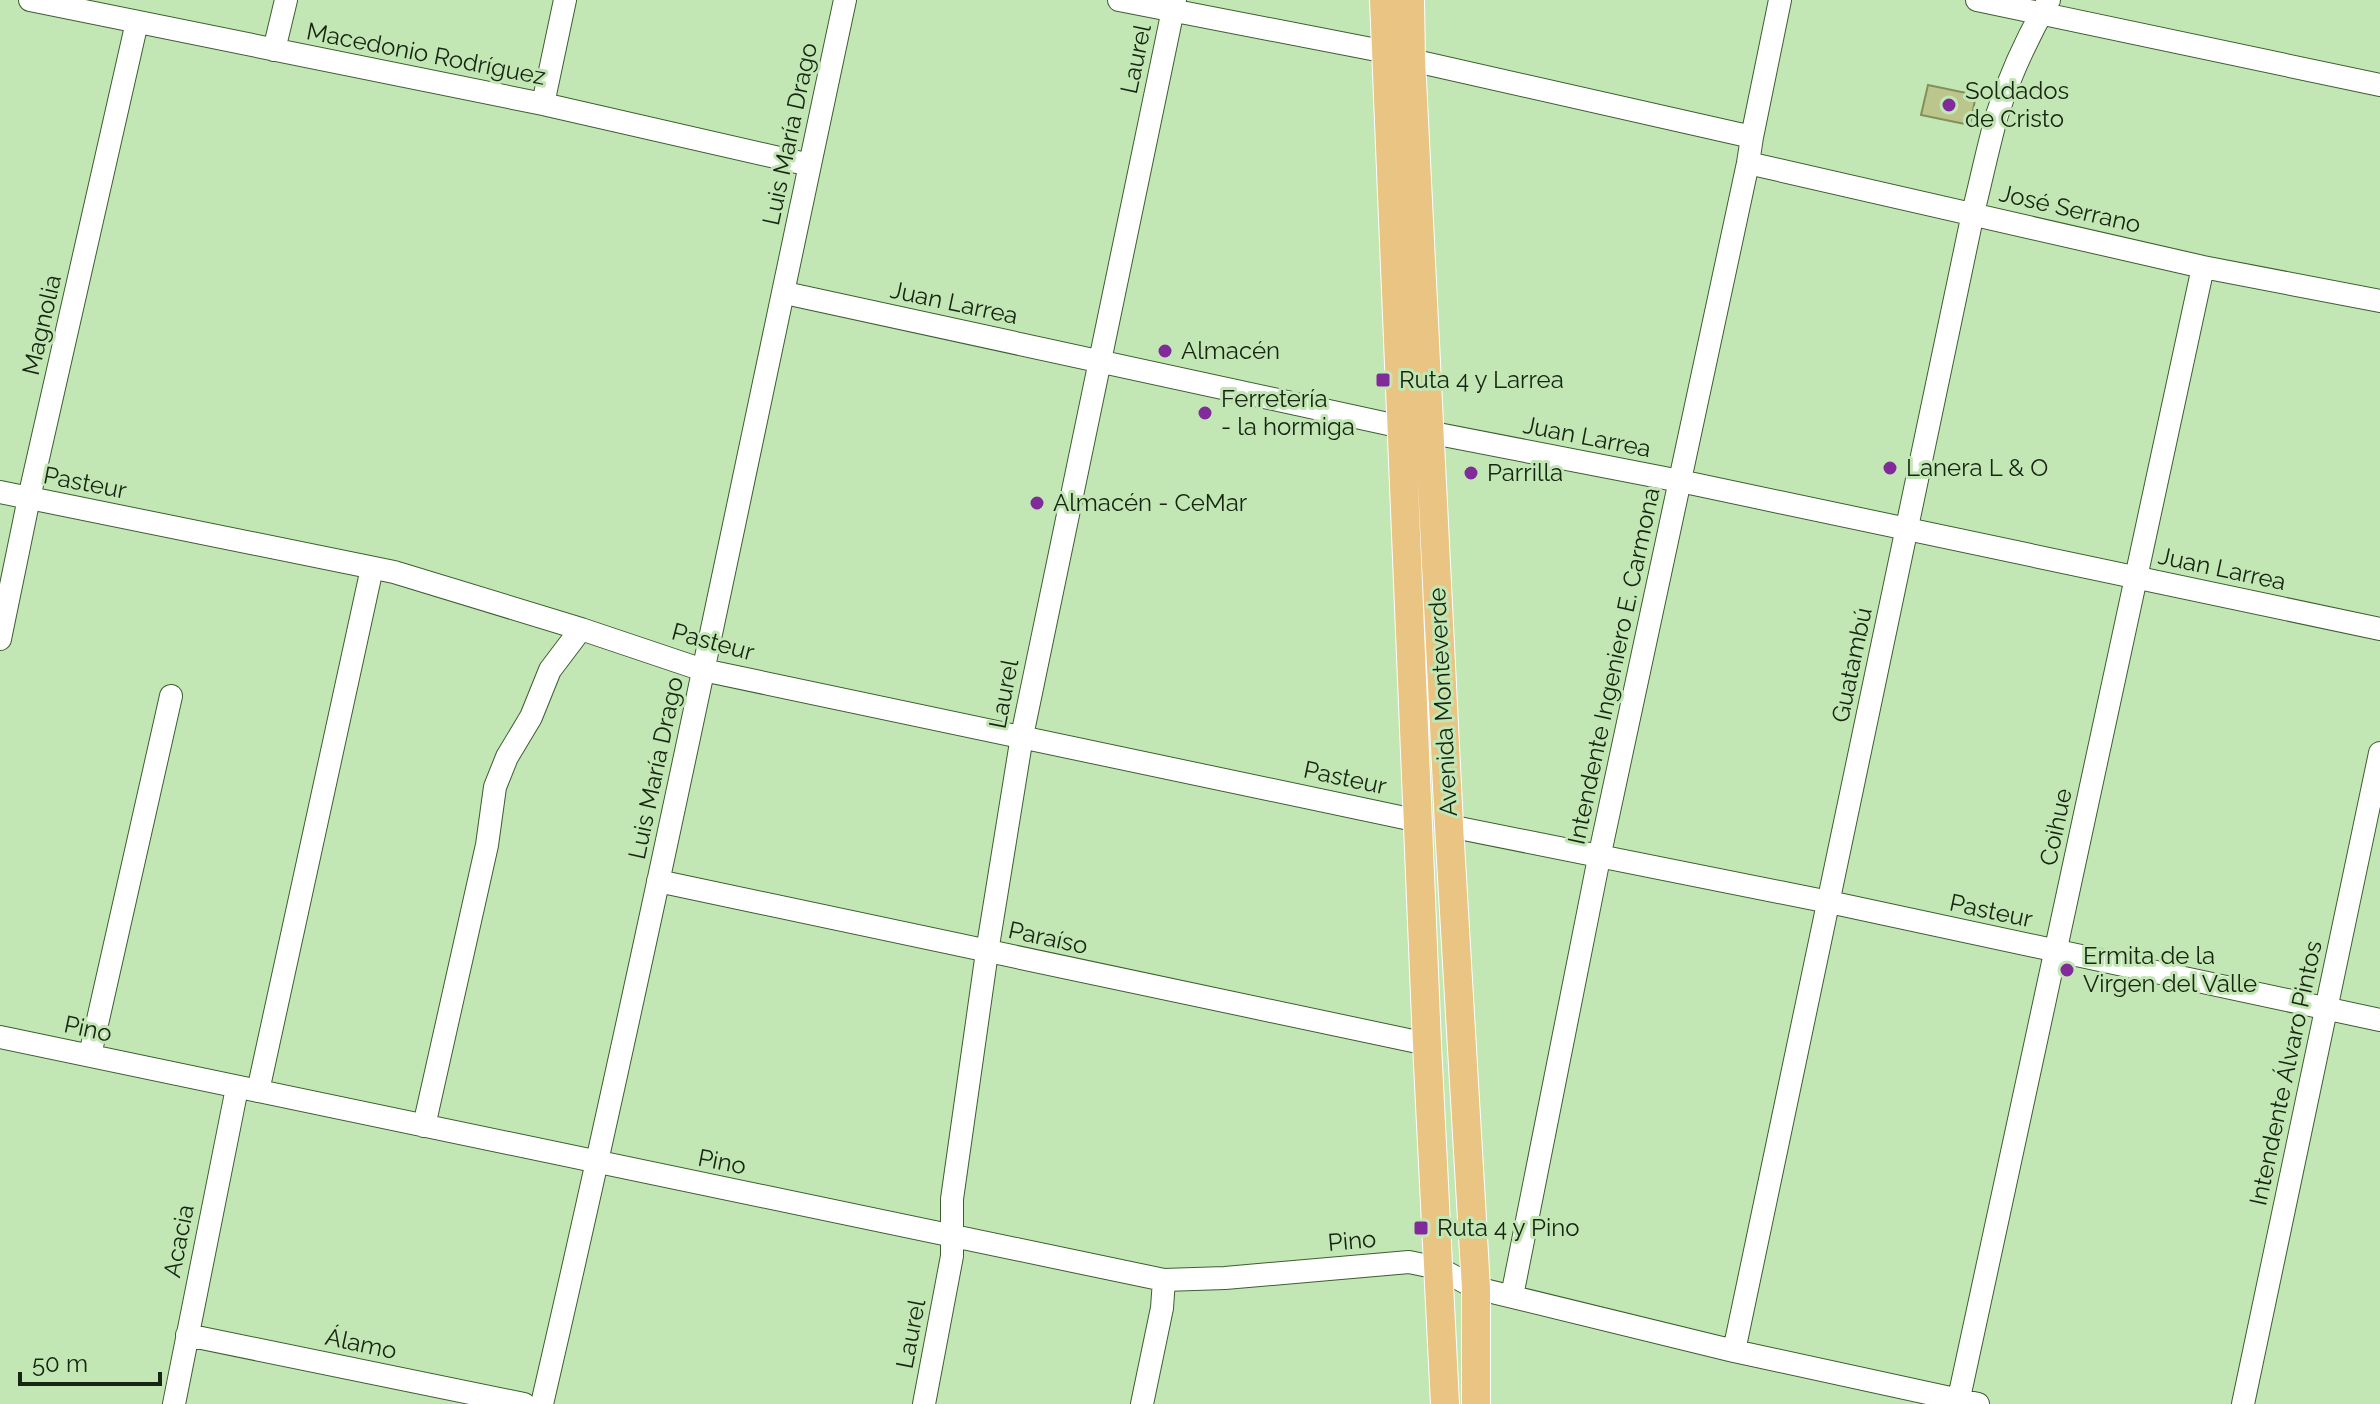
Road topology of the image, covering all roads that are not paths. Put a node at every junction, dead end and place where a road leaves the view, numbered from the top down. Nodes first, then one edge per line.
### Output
1 (30, 0) edge
2 (286, 0) edge
3 (565, 0) edge
4 (845, 0) edge
5 (1119, 0) edge
6 (1384, 0) edge
7 (1410, 0) edge
8 (1780, 0) edge
9 (1977, 0) edge
10 (1174, 6) edge
11 (2045, 7) edge
12 (137, 22) junction
13 (274, 50) junction
14 (1399, 56) junction
15 (2380, 85) edge
16 (543, 104) junction
17 (1752, 137) junction
18 (1748, 163) junction
19 (810, 165) junction
20 (1973, 213) junction
21 (2203, 267) junction
22 (785, 293) junction
23 (2380, 301) edge
24 (1098, 361) junction
25 (1416, 430) junction
26 (1680, 481) junction
27 (0, 492) edge
28 (29, 498) junction
29 (1907, 529) junction
30 (372, 568) junction
31 (2136, 578) junction
32 (581, 629) junction
33 (2380, 629) edge
34 (0, 639) edge
35 (703, 670) junction
36 (171, 696) dead end
37 (1022, 736) junction
38 (2380, 753) edge
39 (1419, 821) junction
40 (1449, 826) junction
41 (1599, 858) junction
42 (658, 881) junction
43 (1829, 902) junction
44 (987, 952) junction
45 (2056, 952) junction
46 (2326, 1009) junction
47 (2380, 1020) edge
48 (0, 1037) edge
49 (1427, 1044) junction
50 (90, 1055) junction
51 (247, 1089) junction
52 (424, 1126) junction
53 (598, 1163) junction
54 (953, 1235) junction
55 (1438, 1268) junction
56 (1164, 1280) junction
57 (1476, 1288) junction
58 (1512, 1296) junction
59 (187, 1335) junction
60 (1734, 1351) junction
61 (1969, 1401) edge
62 (174, 1404) edge
63 (524, 1404) edge
64 (542, 1404) edge
65 (924, 1404) edge
66 (1142, 1404) edge
67 (1445, 1404) edge
68 (1476, 1404) edge
69 (2243, 1404) edge

1 - 12 street, Macedonio Rodríguez
2 - 13 street
3 - 16 street
4 - 19 street, Luis María Drago
5 - 10 street
6 - 14 main road, Avenida Monteverde
7 - 14 main road, Avenida Monteverde
8 - 17 street, Intendente Ingeniero E. Carmona
9 - 11 street
10 - 14 street
10 - 24 street, Laurel
11 - 15 street
11 - 20 street, Guatambú
12 - 13 street, Macedonio Rodríguez
12 - 28 street, Magnolia
13 - 16 street, Macedonio Rodríguez
14 - 17 street
14 - 25 main road, Avenida Monteverde
16 - 19 street, Macedonio Rodríguez
17 - 18 street, Intendente Ingeniero E. Carmona
18 - 20 street, José Serrano
18 - 26 street, Intendente Ingeniero E. Carmona
19 - 22 street, Luis María Drago
20 - 21 street, José Serrano
20 - 29 street, Guatambú
21 - 23 street, José Serrano
21 - 31 street, Coihue
22 - 24 street, Juan Larrea
22 - 35 street, Luis María Drago
24 - 25 street, Juan Larrea
24 - 37 street, Laurel
25 - 26 street, Juan Larrea
25 - 39 main road, Avenida Monteverde
25 - 40 main road, Avenida Monteverde
26 - 29 street, Juan Larrea
26 - 41 street, Intendente Ingeniero E. Carmona
27 - 28 street, Pasteur
28 - 30 street, Pasteur
28 - 34 street, Magnolia
29 - 31 street, Juan Larrea
29 - 43 street, Guatambú
30 - 32 street, Pasteur
30 - 51 street, Acacia
31 - 33 street, Juan Larrea
31 - 45 street, Coihue
32 - 35 street, Pasteur
32 - 52 street
35 - 37 street, Pasteur
35 - 42 street, Luis María Drago
36 - 50 street
37 - 39 street, Pasteur
37 - 44 street, Laurel
38 - 46 street, Intendente Álvaro Pintos
39 - 49 main road, Avenida Monteverde
40 - 41 street, Pasteur
40 - 57 main road, Avenida Monteverde
41 - 43 street, Pasteur
41 - 58 street, Intendente Ingeniero E. Carmona
42 - 44 street, Paraíso
42 - 53 street, Luis María Drago
43 - 45 street, Pasteur
43 - 60 street, Guatambú
44 - 49 street, Paraíso
44 - 54 street, Laurel
45 - 46 street, Pasteur
45 - 61 street, Coihue
46 - 47 street, Pasteur
46 - 69 street, Intendente Álvaro Pintos
48 - 50 street, Pino
49 - 55 main road, Avenida Monteverde
50 - 51 street, Pino
51 - 52 street, Pino
51 - 59 street, Acacia
52 - 53 street, Pino
53 - 54 street, Pino
53 - 64 street, Luis María Drago
54 - 56 street, Pino
54 - 65 street, Laurel
55 - 56 street, Pino
55 - 57 street
55 - 67 main road, Avenida Monteverde
56 - 66 street
57 - 58 street
57 - 68 main road, Avenida Monteverde
58 - 60 street
59 - 62 street, Acacia
59 - 63 street, Álamo
60 - 61 street

